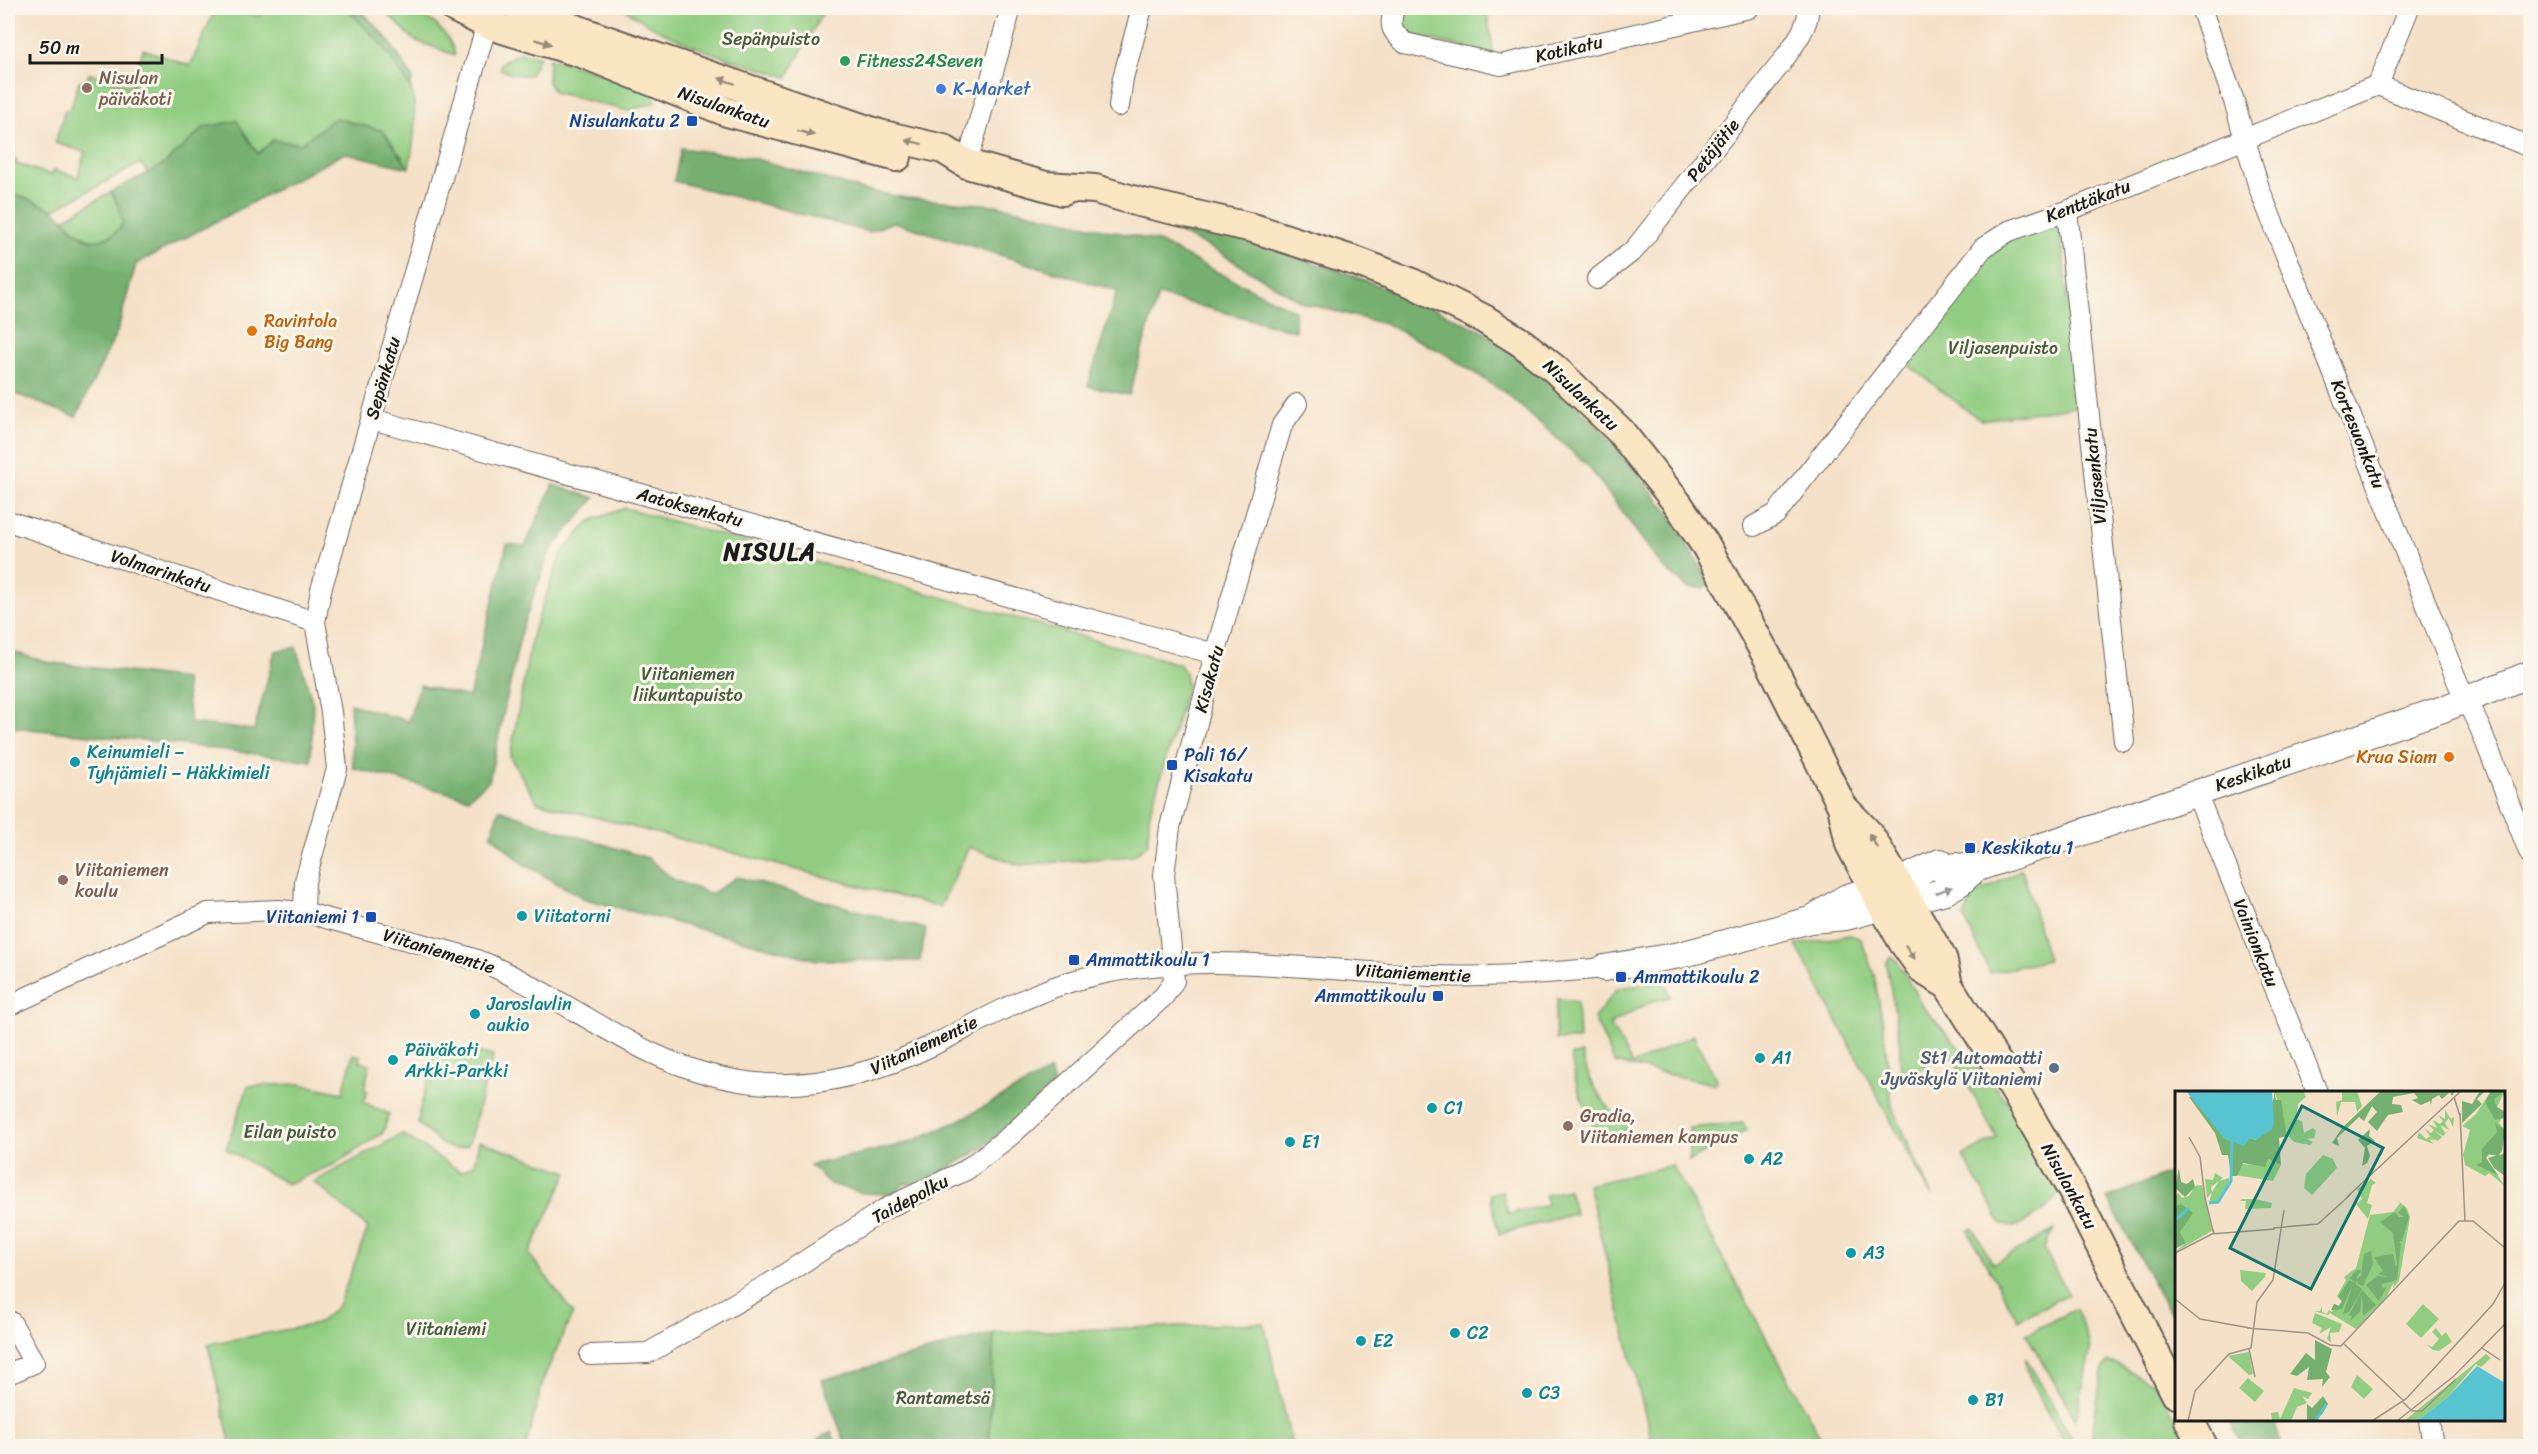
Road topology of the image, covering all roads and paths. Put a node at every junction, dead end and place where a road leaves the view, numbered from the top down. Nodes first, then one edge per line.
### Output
1 (455, 8) edge
2 (520, 8) edge
3 (1011, 8) edge
4 (1142, 8) edge
5 (1394, 8) edge
6 (1749, 8) edge
7 (1808, 8) edge
8 (2201, 8) edge
9 (2409, 8) edge
10 (491, 13) edge
11 (2378, 85) junction
12 (1119, 106) dead end
13 (2244, 138) junction
14 (2530, 147) edge
15 (967, 164) junction
16 (2067, 211) junction
17 (1597, 279) dead end
18 (1297, 404) dead end
19 (372, 419) junction
20 (8, 521) edge
21 (1754, 526) dead end
22 (315, 622) junction
23 (1215, 654) junction
24 (2530, 674) edge
25 (2467, 699) junction
26 (2124, 741) dead end
27 (2196, 792) junction
28 (2530, 854) edge
29 (1890, 894) junction
30 (304, 912) junction
31 (1173, 964) junction
32 (1604, 968) joint
33 (8, 1006) edge
34 (2317, 1091) edge
35 (8, 1325) edge
36 (590, 1355) dead end
37 (8, 1374) edge
38 (2175, 1392) edge
39 (2190, 1421) edge
40 (2429, 1421) edge
41 (2203, 1446) edge
42 (2433, 1446) edge

1 - 10 main road, Nisulankatu
15 -> 2 main road, Nisulankatu
3 - 15 street
4 - 12 street
5 - 6 street, Kotikatu
7 - 17 street, Petäjätie
8 - 13 street, Kortesuonkatu
9 - 11 street
10 -> 15 main road, Nisulankatu
10 - 19 street, Sepänkatu
11 - 13 street, Kenttäkatu
11 - 14 street
13 - 16 street, Kenttäkatu
13 - 25 street, Kortesuonkatu
15 - 29 main road, Nisulankatu
16 - 21 street, Kenttäkatu
16 - 26 street, Viljasenkatu
18 - 23 street, Kisakatu
19 - 22 street, Sepänkatu
19 - 23 street, Aatoksenkatu
20 - 22 street, Volmarinkatu
22 - 30 street, Sepänkatu
23 - 31 street, Kisakatu
24 - 25 street, Keskikatu
25 - 27 street, Keskikatu
25 - 28 street, Kortesuonkatu
27 - 29 street, Keskikatu
27 - 34 street, Vainionkatu
29 - 32 street, Viitaniementie
29 - 38 main road, Nisulankatu
30 - 31 street, Viitaniementie
30 - 33 street, Viitaniementie
31 - 32 street, Viitaniementie
31 - 36 street, Taidepolku
35 - 37 street
39 - 41 main road
40 - 42 street

